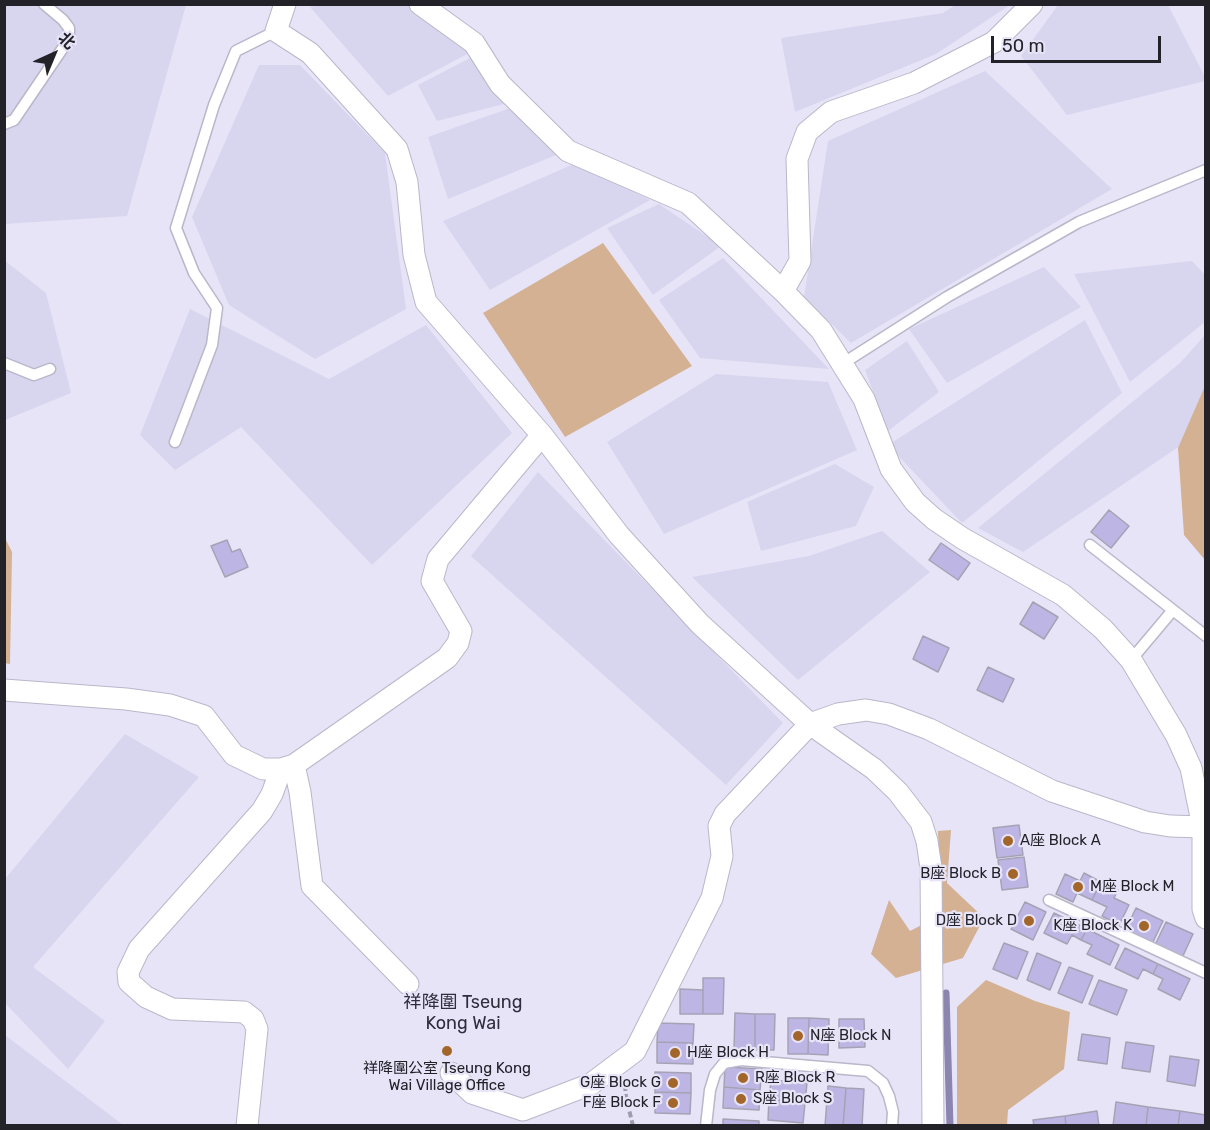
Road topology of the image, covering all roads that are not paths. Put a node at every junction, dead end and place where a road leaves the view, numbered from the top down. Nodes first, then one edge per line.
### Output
1 (44, 4) edge
2 (285, 4) edge
3 (420, 4) edge
4 (1032, 4) edge
5 (276, 31) junction
6 (4, 124) edge
7 (1206, 170) edge
8 (783, 291) junction
9 (4, 363) edge
10 (842, 364) junction
11 (50, 369) dead end
12 (542, 435) junction
13 (175, 442) dead end
14 (1090, 545) dead end
15 (1173, 610) junction
16 (1206, 636) edge
17 (1131, 660) junction
18 (4, 690) edge
19 (810, 724) junction
20 (287, 767) junction
21 (1203, 827) junction
22 (1049, 900) dead end
23 (1206, 918) edge
24 (1206, 973) edge
25 (408, 984) dead end
26 (452, 1073) dead end
27 (247, 1125) edge
28 (706, 1125) edge
29 (892, 1125) edge
30 (933, 1125) edge

1 - 6 lane
2 - 5 street
3 - 8 street
4 - 8 street
5 - 12 street
5 - 13 lane
7 - 10 lane
8 - 10 street
9 - 11 lane
10 - 17 street
12 - 19 street
12 - 20 street
14 - 15 lane
15 - 16 lane
15 - 17 lane
17 - 21 street
18 - 20 street
19 - 21 street
19 - 26 street
19 - 30 street
20 - 25 street
20 - 27 street
21 - 23 street
22 - 24 lane
28 - 29 lane

